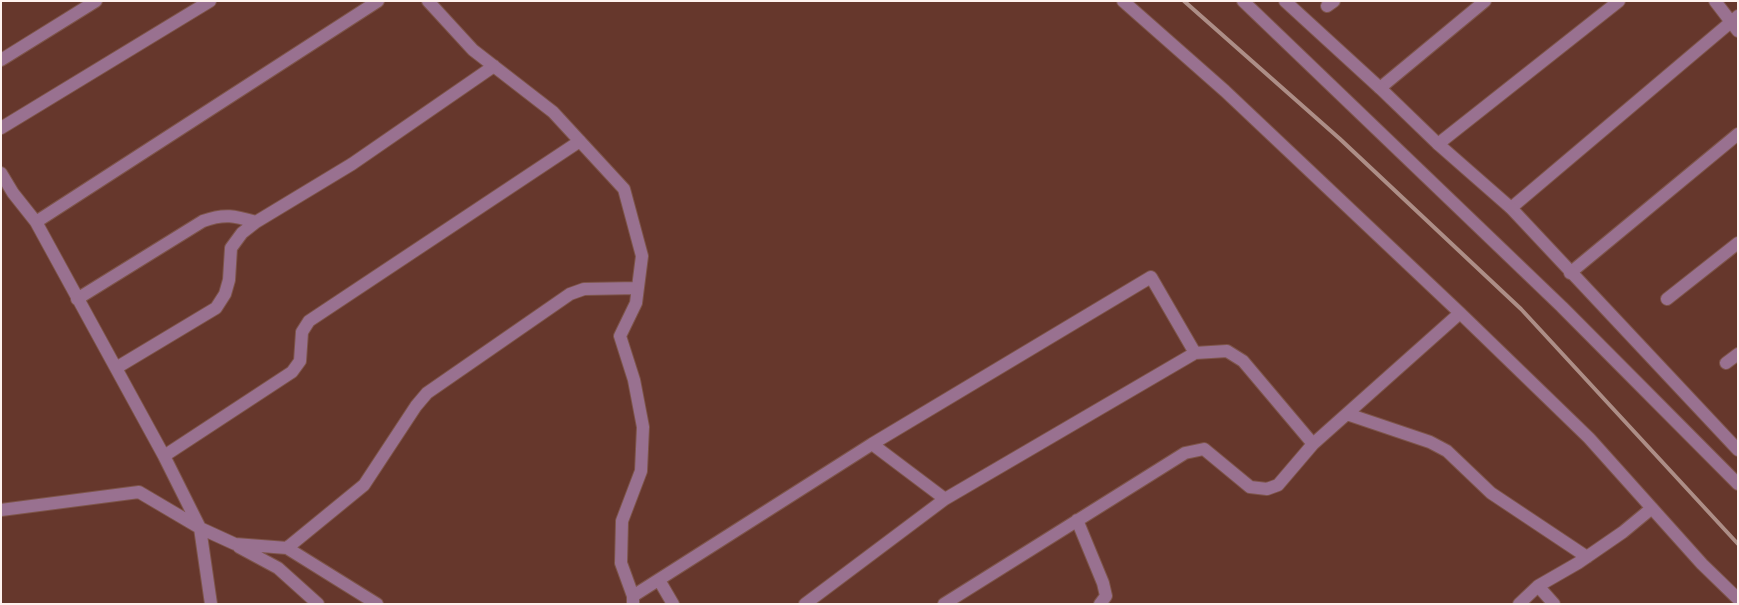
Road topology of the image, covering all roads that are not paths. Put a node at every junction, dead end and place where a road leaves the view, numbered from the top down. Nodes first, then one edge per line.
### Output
1 (96, 1) edge
2 (210, 1) edge
3 (378, 1) edge
4 (428, 1) edge
5 (1123, 1) edge
6 (1243, 1) edge
7 (1285, 1) edge
8 (1485, 1) edge
9 (1620, 1) edge
10 (1715, 1) edge
11 (1735, 23) edge
12 (1, 60) edge
13 (494, 66) junction
14 (1380, 88) junction
15 (1, 128) edge
16 (1738, 134) edge
17 (580, 141) junction
18 (1438, 144) junction
19 (1, 173) edge
20 (1510, 208) junction
21 (36, 222) junction
22 (256, 222) junction
23 (1738, 243) edge
24 (1570, 273) junction
25 (638, 288) junction
26 (76, 299) junction
27 (1667, 299) dead end
28 (1460, 313) junction
29 (1195, 353) junction
30 (1738, 354) edge
31 (1726, 363) dead end
32 (116, 368) junction
33 (1347, 414) junction
34 (872, 444) junction
35 (1313, 444) junction
36 (1738, 450) edge
37 (164, 456) junction
38 (1738, 484) edge
39 (945, 499) junction
40 (1652, 508) junction
41 (1, 510) edge
42 (1078, 520) junction
43 (200, 528) junction
44 (235, 544) junction
45 (287, 548) junction
46 (1587, 556) junction
47 (659, 580) junction
48 (1538, 586) junction
49 (1738, 599) edge
50 (633, 600) edge
51 (212, 604) edge
52 (318, 604) edge
53 (377, 604) edge
54 (673, 604) edge
55 (805, 604) edge
56 (944, 604) edge
57 (1100, 604) edge
58 (1518, 604) edge
59 (1554, 604) edge

1 - 12 street
2 - 15 street
3 - 21 street
4 - 13 street
5 - 28 street
6 - 38 street
7 - 14 street
8 - 14 street
9 - 18 street
10 - 11 street
11 - 20 street
13 - 17 street
13 - 22 street
14 - 18 street
16 - 24 street
17 - 25 street
17 - 37 street
18 - 20 street
19 - 21 street
20 - 24 street
21 - 26 street
22 - 26 street
22 - 32 street
23 - 27 street
24 - 36 street
25 - 45 street
25 - 50 street
26 - 32 street
28 - 33 street
28 - 40 street
29 - 34 street
29 - 35 street
29 - 39 street
30 - 31 street
32 - 37 street
33 - 35 street
33 - 46 street
34 - 39 street
34 - 47 street
35 - 42 street
37 - 43 street
39 - 55 street
40 - 46 street
40 - 49 street
41 - 43 street
42 - 56 street
42 - 57 street
43 - 44 street
43 - 51 street
44 - 45 street
44 - 52 street
45 - 53 street
46 - 48 street
47 - 50 street
47 - 54 street
48 - 58 street
48 - 59 street

